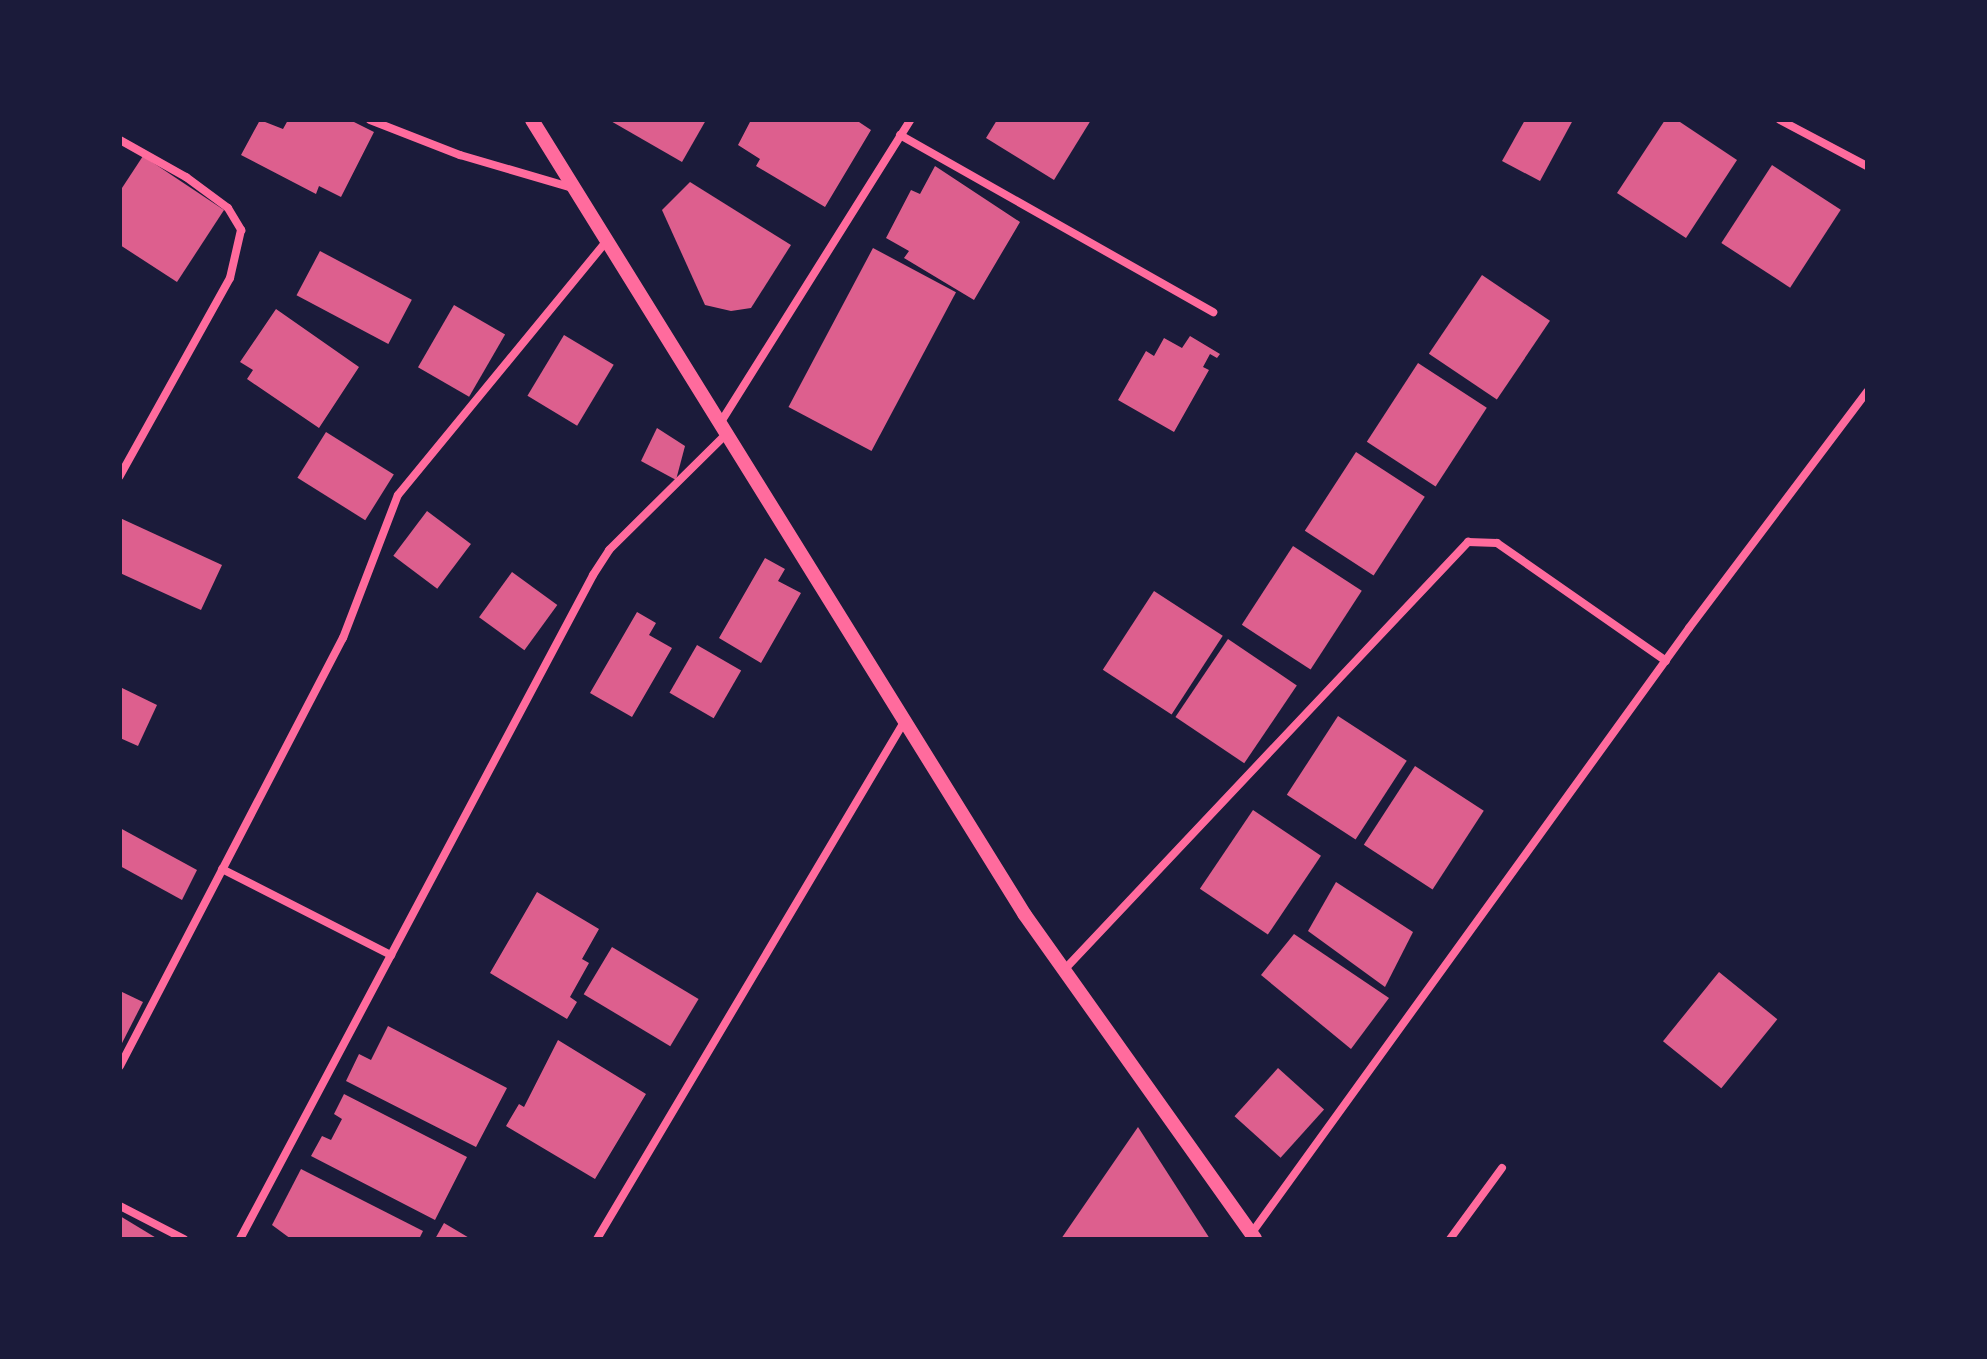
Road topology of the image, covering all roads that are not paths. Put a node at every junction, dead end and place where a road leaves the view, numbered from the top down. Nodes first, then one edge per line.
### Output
1 (370, 120) edge
2 (532, 120) edge
3 (910, 120) edge
4 (1780, 120) edge
5 (900, 135) junction
6 (120, 140) edge
7 (1867, 166) edge
8 (574, 188) junction
9 (606, 242) junction
10 (1213, 312) dead end
11 (1867, 392) edge
12 (721, 431) junction
13 (120, 476) edge
14 (1666, 661) junction
15 (904, 722) junction
16 (222, 869) junction
17 (391, 955) junction
18 (1064, 970) junction
19 (120, 1066) edge
20 (1502, 1168) dead end
21 (120, 1206) edge
22 (1253, 1237) edge
23 (184, 1239) edge
24 (240, 1239) edge
25 (597, 1239) edge
26 (1450, 1239) edge

1 - 8 street
2 - 8 street
3 - 5 street
4 - 7 street
5 - 10 street
5 - 12 street
6 - 13 street
8 - 9 street
9 - 12 street
9 - 16 street
11 - 14 street
12 - 15 street
12 - 17 street
14 - 18 street
14 - 22 street
15 - 18 street
15 - 25 street
16 - 17 street
16 - 19 street
17 - 24 street
18 - 22 street
20 - 26 street
21 - 23 street

